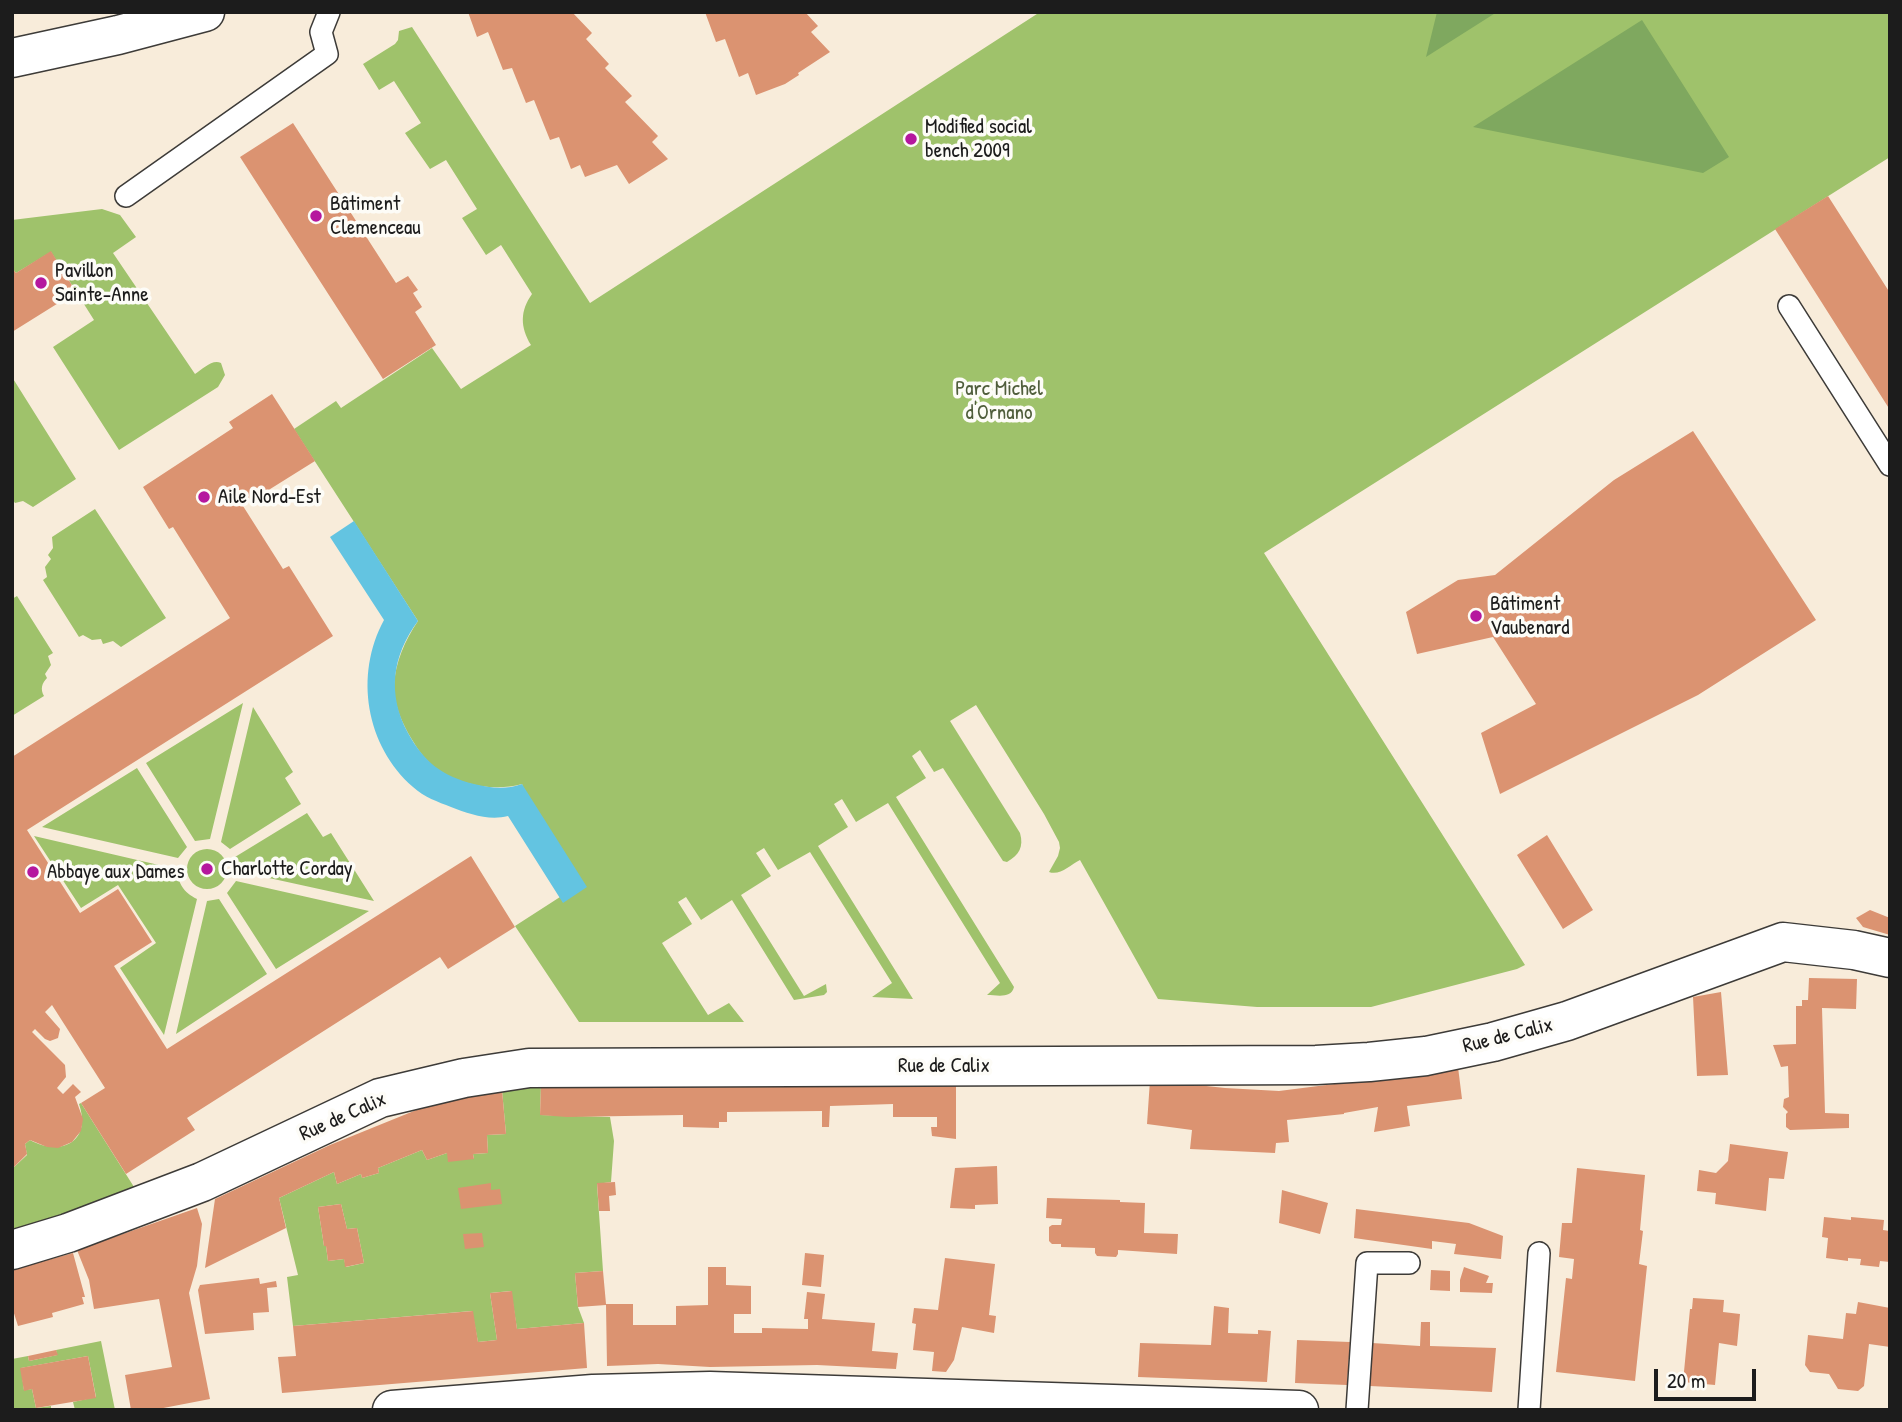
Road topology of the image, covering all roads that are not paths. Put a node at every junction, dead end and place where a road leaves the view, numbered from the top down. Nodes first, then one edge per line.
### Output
1 (205, 12) edge
2 (329, 12) edge
3 (12, 58) edge
4 (125, 196) dead end
5 (1789, 306) dead end
6 (1890, 466) edge
7 (1812, 915) dead end
8 (1783, 942) junction
9 (1890, 958) edge
10 (12, 1250) edge
11 (1539, 1253) dead end
12 (1409, 1263) dead end
13 (875, 1403) edge
14 (392, 1410) edge
15 (1298, 1410) edge
16 (1356, 1410) edge
17 (1529, 1410) edge

1 - 3 street
2 - 4 lane
5 - 6 lane
7 - 8 street
8 - 9 street, Rue de Calix
8 - 10 street, Rue de Calix
11 - 17 lane
12 - 16 lane
13 - 14 street
13 - 15 street

